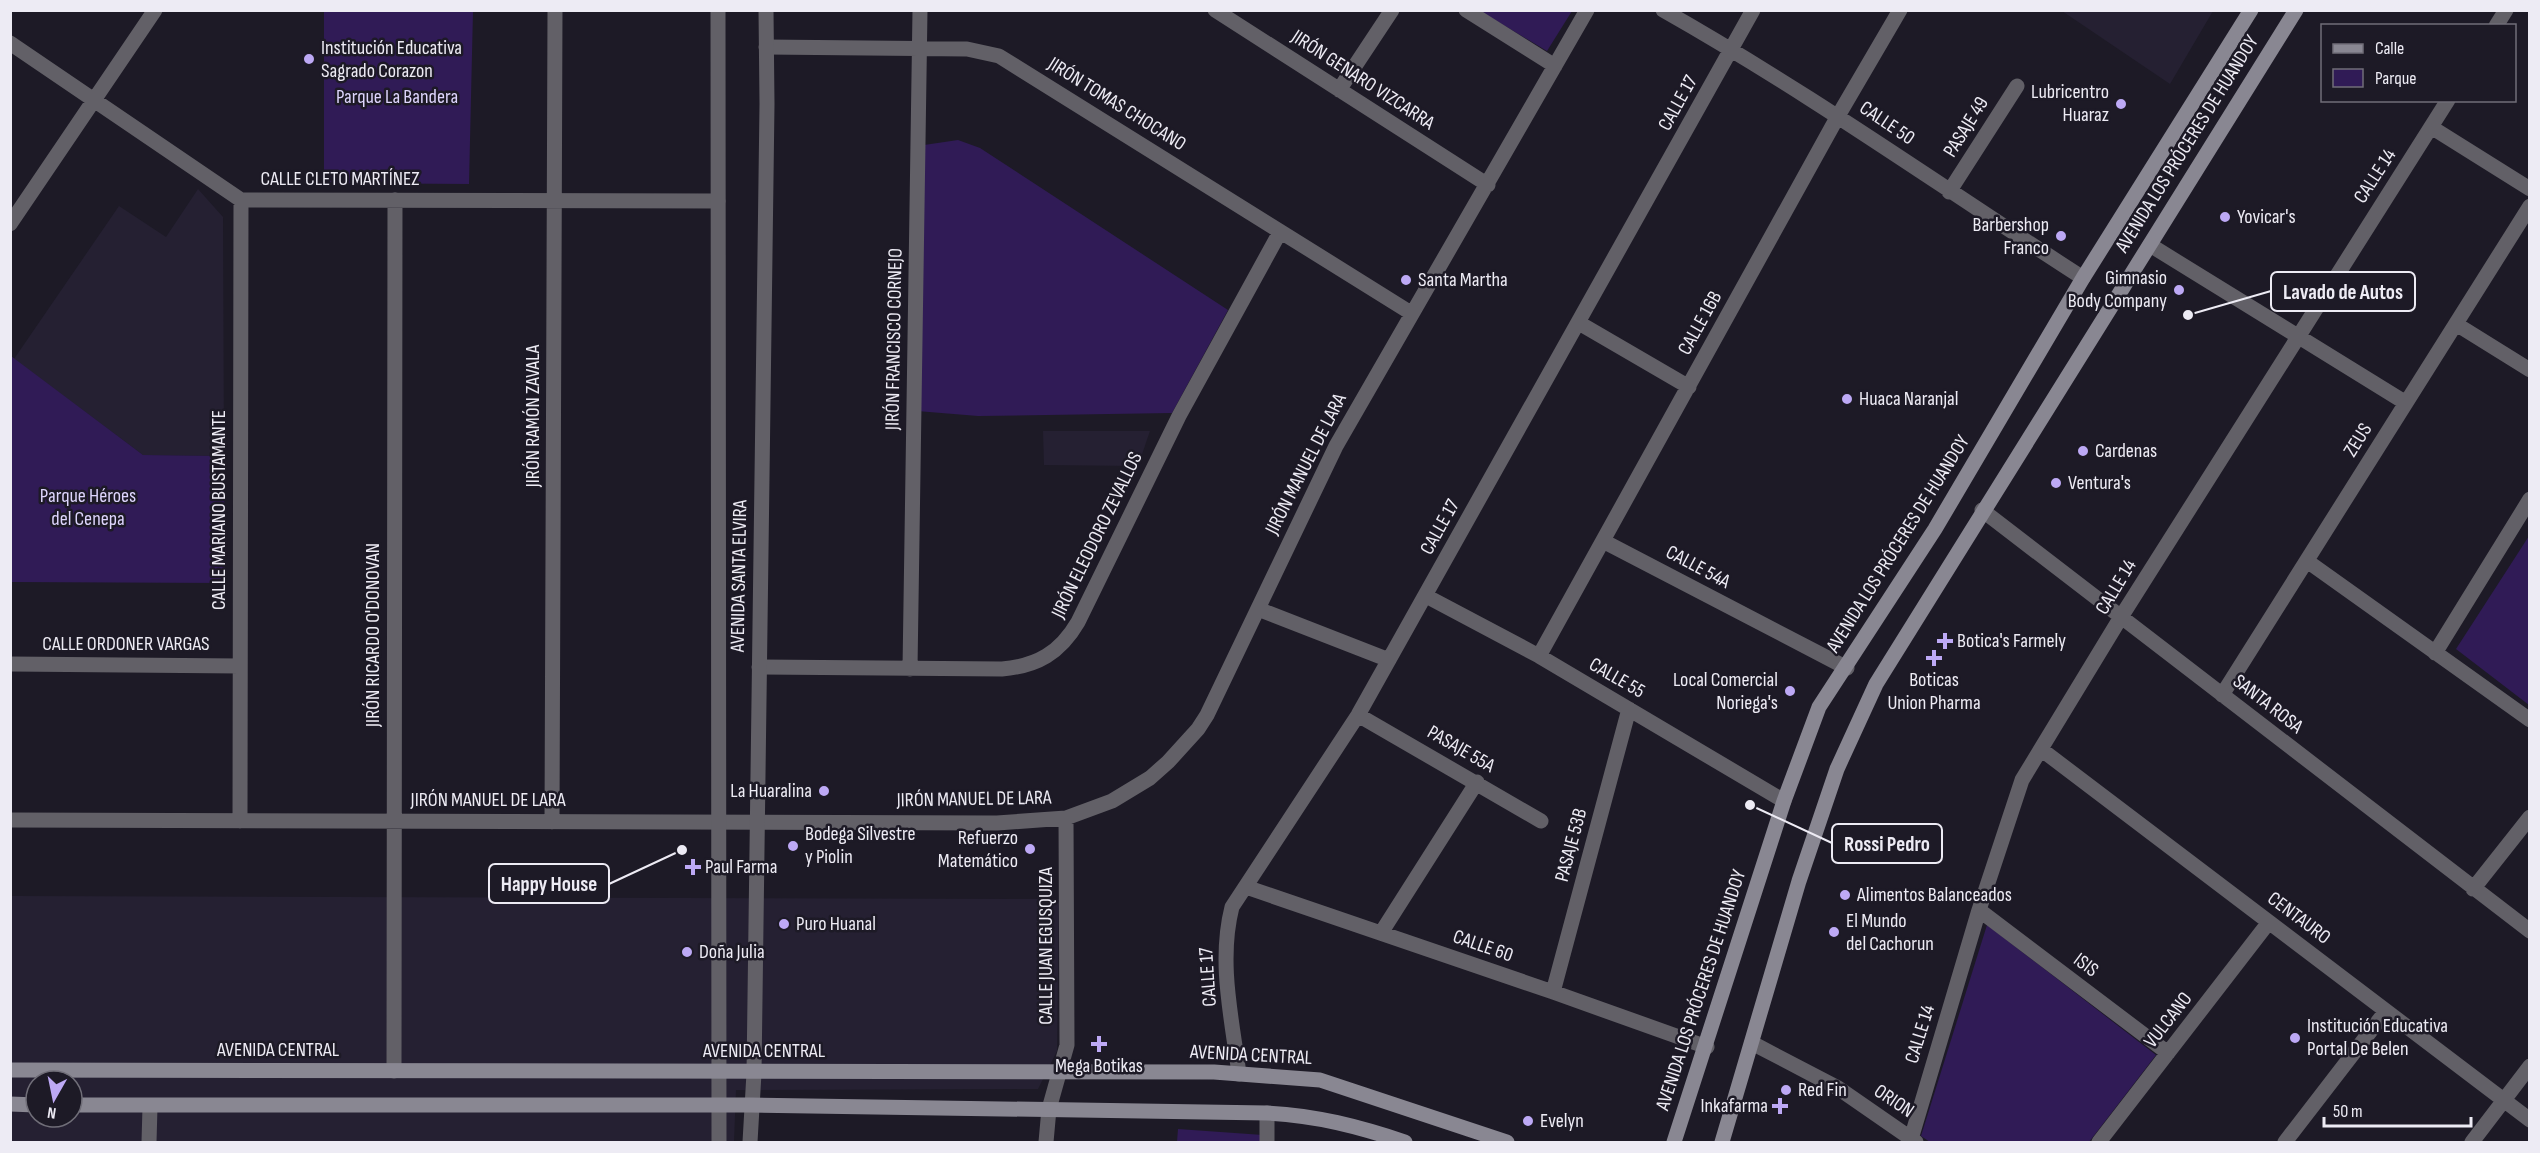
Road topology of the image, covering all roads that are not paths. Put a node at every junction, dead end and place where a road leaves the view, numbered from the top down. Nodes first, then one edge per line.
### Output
1 (154, 10) edge
2 (555, 10) edge
3 (718, 10) edge
4 (766, 10) edge
5 (920, 10) edge
6 (1392, 10) edge
7 (1466, 10) edge
8 (1587, 10) edge
9 (1663, 10) edge
10 (1753, 10) edge
11 (1900, 10) edge
12 (2251, 10) edge
13 (2296, 10) edge
14 (2506, 10) edge
15 (1217, 11) edge
16 (2497, 24) edge
17 (10, 43) edge
18 (766, 48) junction
19 (919, 48) junction
20 (1731, 49) junction
21 (1556, 66) junction
22 (2017, 86) dead end
23 (1339, 90) junction
24 (95, 101) junction
25 (2447, 102) edge
26 (1838, 116) junction
27 (2431, 127) junction
28 (1488, 185) junction
29 (2529, 189) edge
30 (1949, 192) junction
31 (241, 200) junction
32 (395, 200) junction
33 (555, 201) junction
34 (718, 201) junction
35 (2529, 206) edge
36 (10, 224) edge
37 (1280, 232) junction
38 (2150, 245) junction
39 (2083, 278) junction
40 (1410, 313) junction
41 (1578, 323) junction
42 (2456, 324) junction
43 (2297, 336) junction
44 (2529, 370) edge
45 (1689, 387) junction
46 (2406, 403) junction
47 (2529, 499) edge
48 (1982, 510) junction
49 (2525, 518) edge
50 (1603, 541) junction
51 (2307, 561) junction
52 (1426, 596) junction
53 (1258, 609) junction
54 (2121, 617) junction
55 (2435, 653) junction
56 (1539, 656) junction
57 (1389, 660) junction
58 (10, 664) edge
59 (240, 666) junction
60 (759, 667) junction
61 (1847, 668) junction
62 (910, 669) junction
63 (2222, 695) junction
64 (1629, 709) junction
65 (1358, 715) junction
66 (2529, 720) edge
67 (2042, 750) junction
68 (1477, 782) junction
69 (1784, 801) junction
70 (2529, 817) edge
71 (1066, 818) junction
72 (10, 820) edge
73 (240, 821) junction
74 (394, 821) junction
75 (552, 822) junction
76 (718, 822) junction
77 (757, 822) junction
78 (1541, 822) dead end
79 (1246, 887) junction
80 (2473, 889) junction
81 (1979, 910) junction
82 (2269, 922) junction
83 (2529, 931) edge
84 (1381, 933) junction
85 (1553, 992) junction
86 (2386, 1011) junction
87 (1752, 1043) junction
88 (1707, 1047) junction
89 (2168, 1053) junction
90 (2529, 1066) edge
91 (10, 1070) edge
92 (394, 1071) junction
93 (1060, 1072) junction
94 (719, 1073) junction
95 (754, 1073) junction
96 (1239, 1074) junction
97 (2504, 1100) junction
98 (84, 1105) edge
99 (750, 1105) junction
100 (719, 1106) junction
101 (150, 1107) junction
102 (1049, 1109) junction
103 (1267, 1113) junction
104 (2529, 1120) edge
105 (1914, 1141) edge
106 (149, 1143) edge
107 (719, 1143) edge
108 (750, 1143) edge
109 (1046, 1143) edge
110 (1267, 1143) edge
111 (1405, 1143) edge
112 (1507, 1143) edge
113 (1674, 1143) edge
114 (1722, 1143) edge
115 (2099, 1143) edge
116 (2285, 1143) edge
117 (2472, 1143) edge

1 - 24 street
2 - 33 street, JIRÓN RAMÓN ZAVALA
3 - 34 street, AVENIDA SANTA ELVIRA
4 - 18 street, AVENIDA SANTA ELVIRA
5 - 19 street, JIRÓN FRANCISCO CORNEJO
6 - 23 street
7 - 21 street
8 - 21 street, JIRÓN MANUEL DE LARA
9 - 20 street, CALLE 50
10 - 20 street, CALLE 17
11 - 26 street, CALLE 16B
12 - 39 main road, AVENIDA LOS PRÓCERES DE HUANDOY
13 - 38 main road, AVENIDA LOS PRÓCERES DE HUANDOY
14 - 16 street
15 - 23 street, JIRÓN GENARO VIZCARRA
17 - 24 street, CALLE CLETO MARTÍNEZ
18 - 19 street, JIRÓN TOMAS CHOCANO
18 - 60 street, AVENIDA SANTA ELVIRA
19 - 37 street, JIRÓN TOMAS CHOCANO
19 - 62 street, JIRÓN FRANCISCO CORNEJO
20 - 26 street, CALLE 50
20 - 41 street, CALLE 17
21 - 28 street, JIRÓN MANUEL DE LARA
22 - 30 street, PASAJE 49
23 - 28 street, JIRÓN GENARO VIZCARRA
24 - 31 street, CALLE CLETO MARTÍNEZ
24 - 36 street
25 - 27 street, CALLE 14
26 - 30 street, CALLE 50
26 - 45 street, CALLE 16B
27 - 29 street
27 - 43 street, CALLE 14
28 - 40 street, JIRÓN MANUEL DE LARA
30 - 39 street, CALLE 50
31 - 32 street, CALLE CLETO MARTÍNEZ
31 - 59 street, CALLE MARIANO BUSTAMANTE
32 - 33 street, CALLE CLETO MARTÍNEZ
32 - 74 street, JIRÓN RICARDO O'DONOVAN
33 - 34 street, CALLE CLETO MARTÍNEZ
33 - 75 street, JIRÓN RAMÓN ZAVALA
34 - 76 street, AVENIDA SANTA ELVIRA
35 - 42 street, ZEUS
37 - 40 street, JIRÓN TOMAS CHOCANO
37 - 62 street, JIRÓN ELEODORO ZEVALLOS
38 - 43 street
38 - 48 main road, AVENIDA LOS PRÓCERES DE HUANDOY
39 - 61 main road, AVENIDA LOS PRÓCERES DE HUANDOY
40 - 53 street, JIRÓN MANUEL DE LARA
41 - 45 street
41 - 52 street, CALLE 17
42 - 44 street
42 - 46 street, ZEUS
43 - 46 street
43 - 54 street, CALLE 14
45 - 50 street, CALLE 16B
46 - 51 street, ZEUS
47 - 49 street
48 - 54 street, SANTA ROSA
48 - 87 main road, AVENIDA LOS PRÓCERES DE HUANDOY
49 - 55 street
50 - 56 street, CALLE 16B
50 - 61 street, CALLE 54A
51 - 55 street
51 - 63 street, ZEUS
52 - 56 street, CALLE 55
52 - 57 street, CALLE 17
53 - 57 street
53 - 71 street, JIRÓN MANUEL DE LARA
54 - 63 street, SANTA ROSA
54 - 67 street, CALLE 14
55 - 66 street
56 - 64 street, CALLE 55
57 - 65 street, CALLE 17
58 - 59 street, CALLE ORDONER VARGAS
59 - 73 street, CALLE MARIANO BUSTAMANTE
60 - 62 street, JIRÓN ELEODORO ZEVALLOS
60 - 77 street, AVENIDA SANTA ELVIRA
61 - 69 main road, AVENIDA LOS PRÓCERES DE HUANDOY
63 - 80 street, SANTA ROSA
64 - 69 street, CALLE 55
64 - 85 street, PASAJE 53B
65 - 68 street, PASAJE 55A
65 - 79 street, CALLE 17
67 - 81 street, CALLE 14
67 - 82 street, CENTAURO
68 - 78 street, PASAJE 55A
68 - 84 street
69 - 88 main road, AVENIDA LOS PRÓCERES DE HUANDOY
70 - 80 street
71 - 77 street, JIRÓN MANUEL DE LARA
71 - 93 street, CALLE JUAN EGUSQUIZA
72 - 73 street, JIRÓN MANUEL DE LARA
73 - 74 street, JIRÓN MANUEL DE LARA
74 - 75 street, JIRÓN MANUEL DE LARA
74 - 92 street, JIRÓN RICARDO O'DONOVAN
75 - 76 street, JIRÓN MANUEL DE LARA
76 - 77 street, JIRÓN MANUEL DE LARA
76 - 94 street, AVENIDA SANTA ELVIRA
77 - 95 street, AVENIDA SANTA ELVIRA
79 - 84 street, CALLE 60
79 - 96 street, CALLE 17
80 - 83 street, SANTA ROSA
81 - 89 street, ISIS
81 - 105 street, CALLE 14
82 - 86 street, CENTAURO
82 - 89 street, VULCANO
84 - 85 street, CALLE 60
85 - 88 street, CALLE 60
86 - 97 street, CENTAURO
86 - 116 street
87 - 105 street, ORION
87 - 114 main road, AVENIDA LOS PRÓCERES DE HUANDOY
88 - 113 main road, AVENIDA LOS PRÓCERES DE HUANDOY
89 - 115 street, VULCANO
90 - 97 street
91 - 92 main road, AVENIDA CENTRAL
92 - 94 main road, AVENIDA CENTRAL
93 - 95 main road, AVENIDA CENTRAL
93 - 96 main road, AVENIDA CENTRAL
93 - 102 street, CALLE JUAN EGUSQUIZA
94 - 95 main road, AVENIDA CENTRAL
94 - 100 street, AVENIDA SANTA ELVIRA
95 - 99 street, AVENIDA SANTA ELVIRA
96 - 112 main road, AVENIDA CENTRAL
97 - 104 street, CENTAURO
97 - 117 street
98 - 101 main road
99 - 100 main road
99 - 102 main road
99 - 108 street, AVENIDA SANTA ELVIRA
100 - 101 main road
100 - 107 street, AVENIDA SANTA ELVIRA
101 - 106 street
102 - 103 main road
102 - 109 street, CALLE JUAN EGUSQUIZA
103 - 110 street
103 - 111 main road

